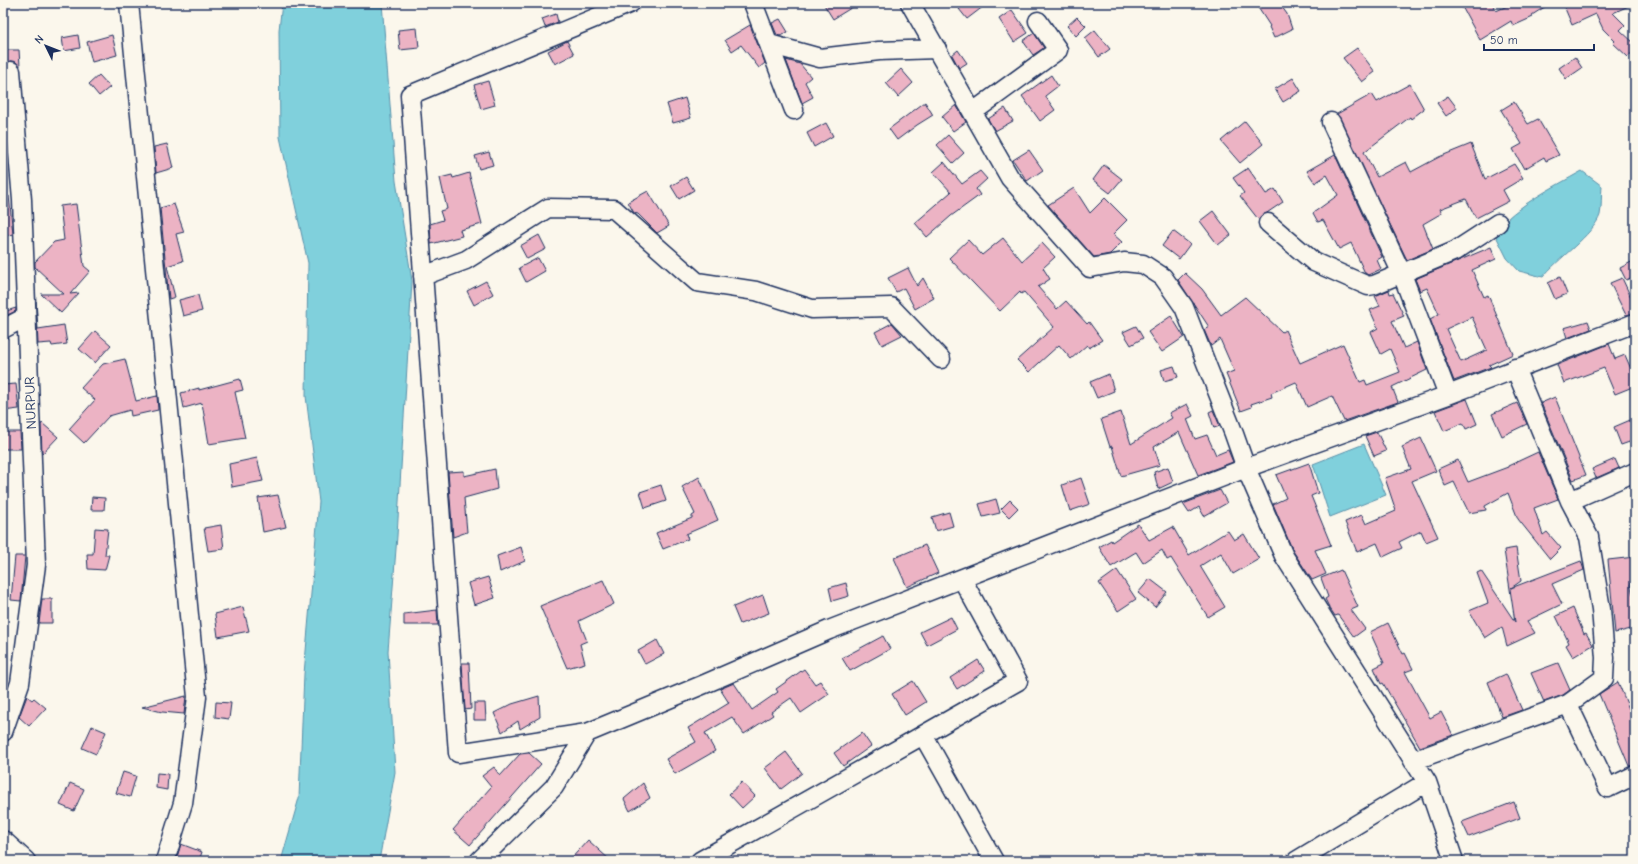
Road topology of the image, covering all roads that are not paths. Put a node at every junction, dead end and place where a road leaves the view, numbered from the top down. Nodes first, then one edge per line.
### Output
1 (129, 3) edge
2 (631, 3) edge
3 (753, 3) edge
4 (910, 3) edge
5 (1038, 20) dead end
6 (769, 44) junction
7 (937, 49) junction
8 (11, 71) dead end
9 (794, 110) dead end
10 (973, 112) junction
11 (1332, 122) dead end
12 (1268, 223) dead end
13 (1498, 223) dead end
14 (1402, 274) junction
15 (423, 276) junction
16 (26, 317) junction
17 (1635, 323) edge
18 (3, 329) edge
19 (941, 359) dead end
20 (1514, 368) junction
21 (1448, 395) junction
22 (1246, 468) junction
23 (1635, 472) edge
24 (1570, 501) junction
25 (962, 579) junction
26 (1568, 704) junction
27 (3, 732) edge
28 (587, 733) junction
29 (923, 735) junction
30 (1413, 761) junction
31 (1635, 776) edge
32 (1427, 782) junction
33 (3, 840) edge
34 (26, 861) edge
35 (165, 861) edge
36 (479, 861) edge
37 (700, 861) edge
38 (994, 861) edge
39 (1296, 861) edge
40 (1454, 861) edge

1 - 35 street
2 - 15 street
3 - 6 street
4 - 7 street
5 - 10 street
6 - 7 street
6 - 9 street
7 - 10 street
8 - 16 street, NURPUR
10 - 22 street
11 - 14 street
12 - 14 street
13 - 14 street
14 - 21 street
15 - 19 street
15 - 28 street
16 - 18 street
16 - 27 street, NURPUR
17 - 20 street
20 - 21 street
20 - 24 street
21 - 22 street
22 - 25 street
22 - 30 street
23 - 24 street
24 - 26 street
25 - 28 street
25 - 29 street
26 - 30 street
26 - 31 street
28 - 36 street
29 - 37 street
29 - 38 street
30 - 32 street
32 - 39 street
32 - 40 street
33 - 34 street

